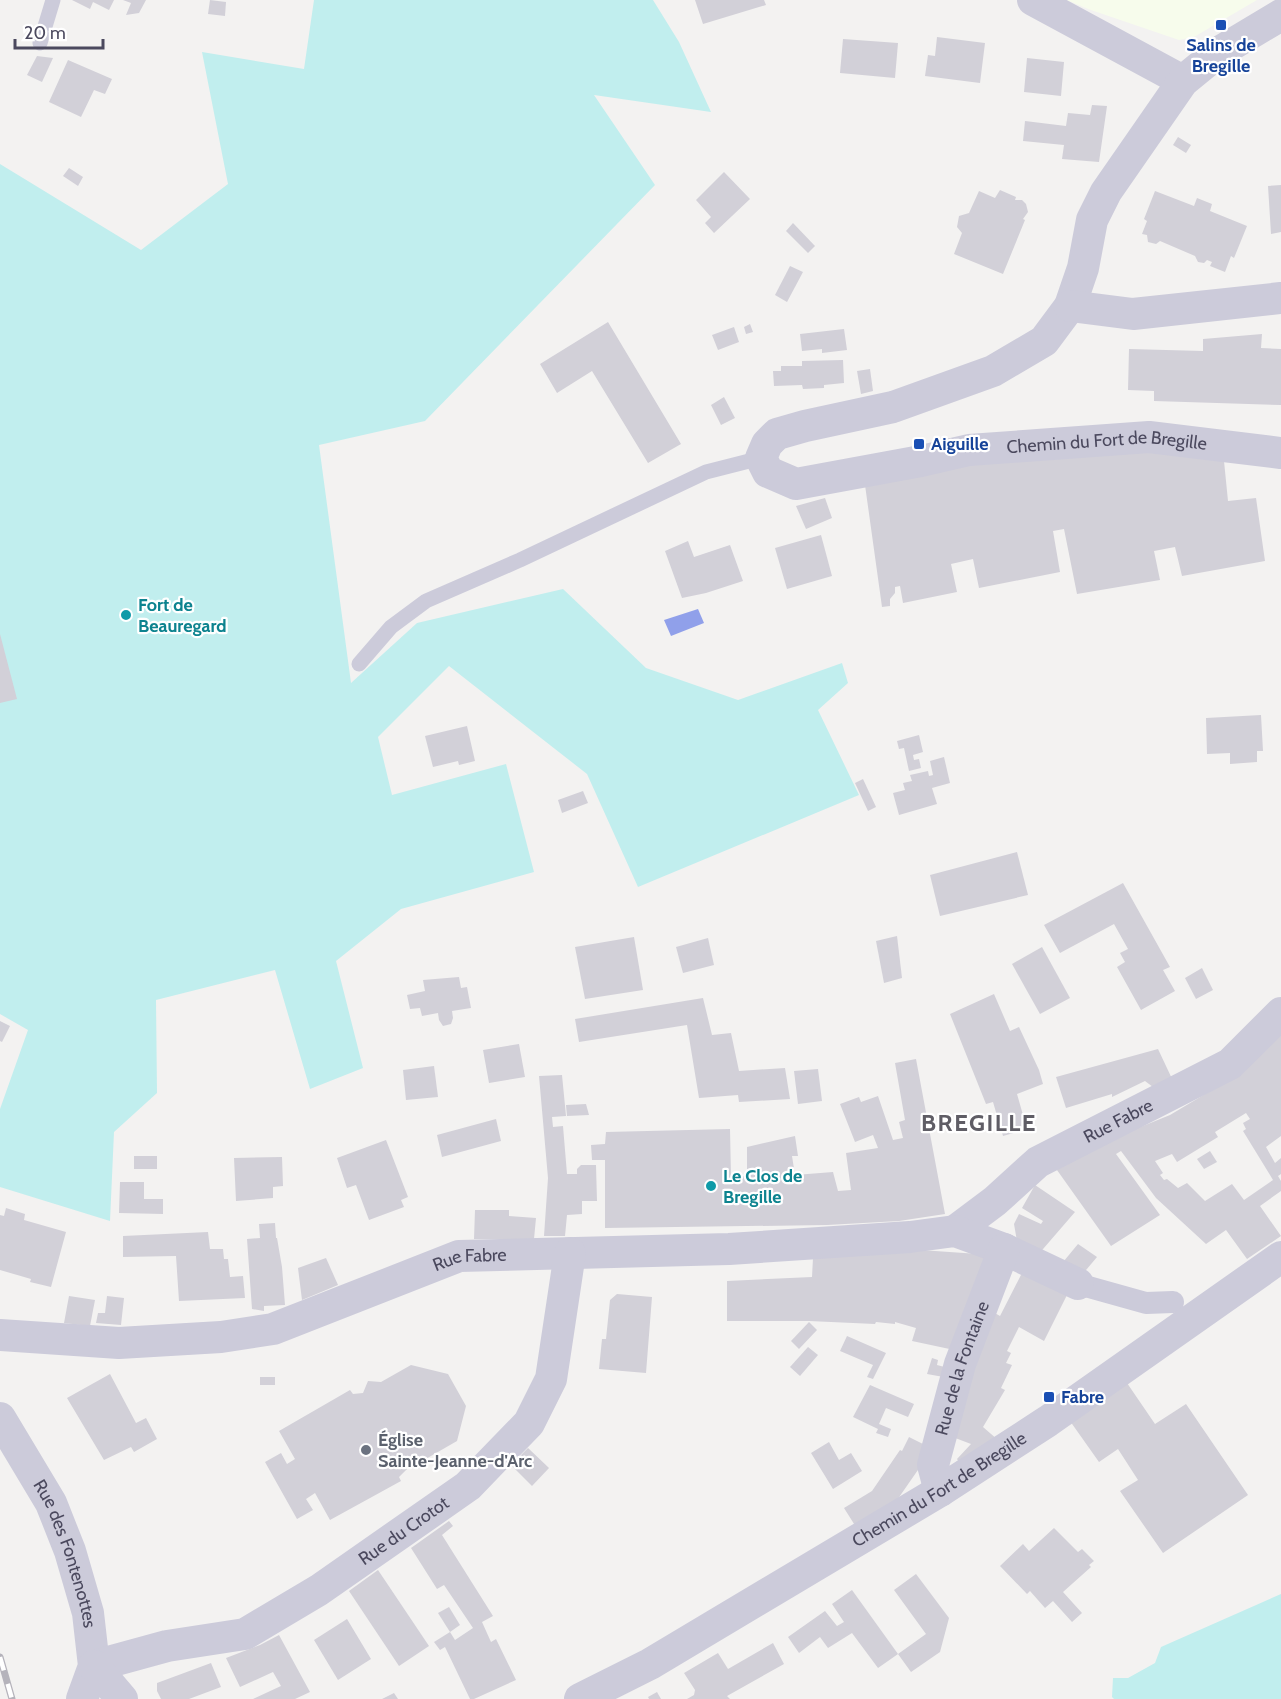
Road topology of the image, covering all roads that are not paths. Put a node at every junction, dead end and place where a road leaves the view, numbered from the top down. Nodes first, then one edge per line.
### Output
1 (53, 0) edge
2 (1033, 0) edge
3 (1281, 15) edge
4 (40, 43) dead end
5 (1183, 81) junction
6 (1281, 298) edge
7 (1070, 306) junction
8 (1281, 453) edge
9 (761, 458) junction
10 (359, 664) dead end
11 (1281, 1013) edge
12 (955, 1231) junction
13 (1004, 1250) junction
14 (570, 1253) junction
15 (1281, 1257) edge
16 (1078, 1284) joint
17 (1173, 1302) dead end
18 (0, 1335) edge
19 (0, 1418) edge
20 (940, 1491) junction
21 (94, 1666) junction
22 (82, 1699) edge
23 (122, 1699) edge
24 (580, 1699) edge

1 - 4 lane
2 - 5 street
3 - 5 street
5 - 7 street
6 - 7 street
7 - 9 street
8 - 9 street, Chemin du Fort de Bregille
9 - 10 lane
11 - 12 street, Rue Fabre
12 - 13 street, Rue Fabre
12 - 14 street, Rue Fabre
13 - 16 street, Rue Fabre
13 - 20 street, Rue de la Fontaine
14 - 18 street, Rue Fabre
14 - 21 street, Rue du Crotot
15 - 20 street, Chemin du Fort de Bregille
16 - 17 street, Rue Fabre
19 - 21 street, Rue des Fontenottes
20 - 24 street, Chemin du Fort de Bregille
21 - 22 street, Rue des Fontenottes
21 - 23 street

